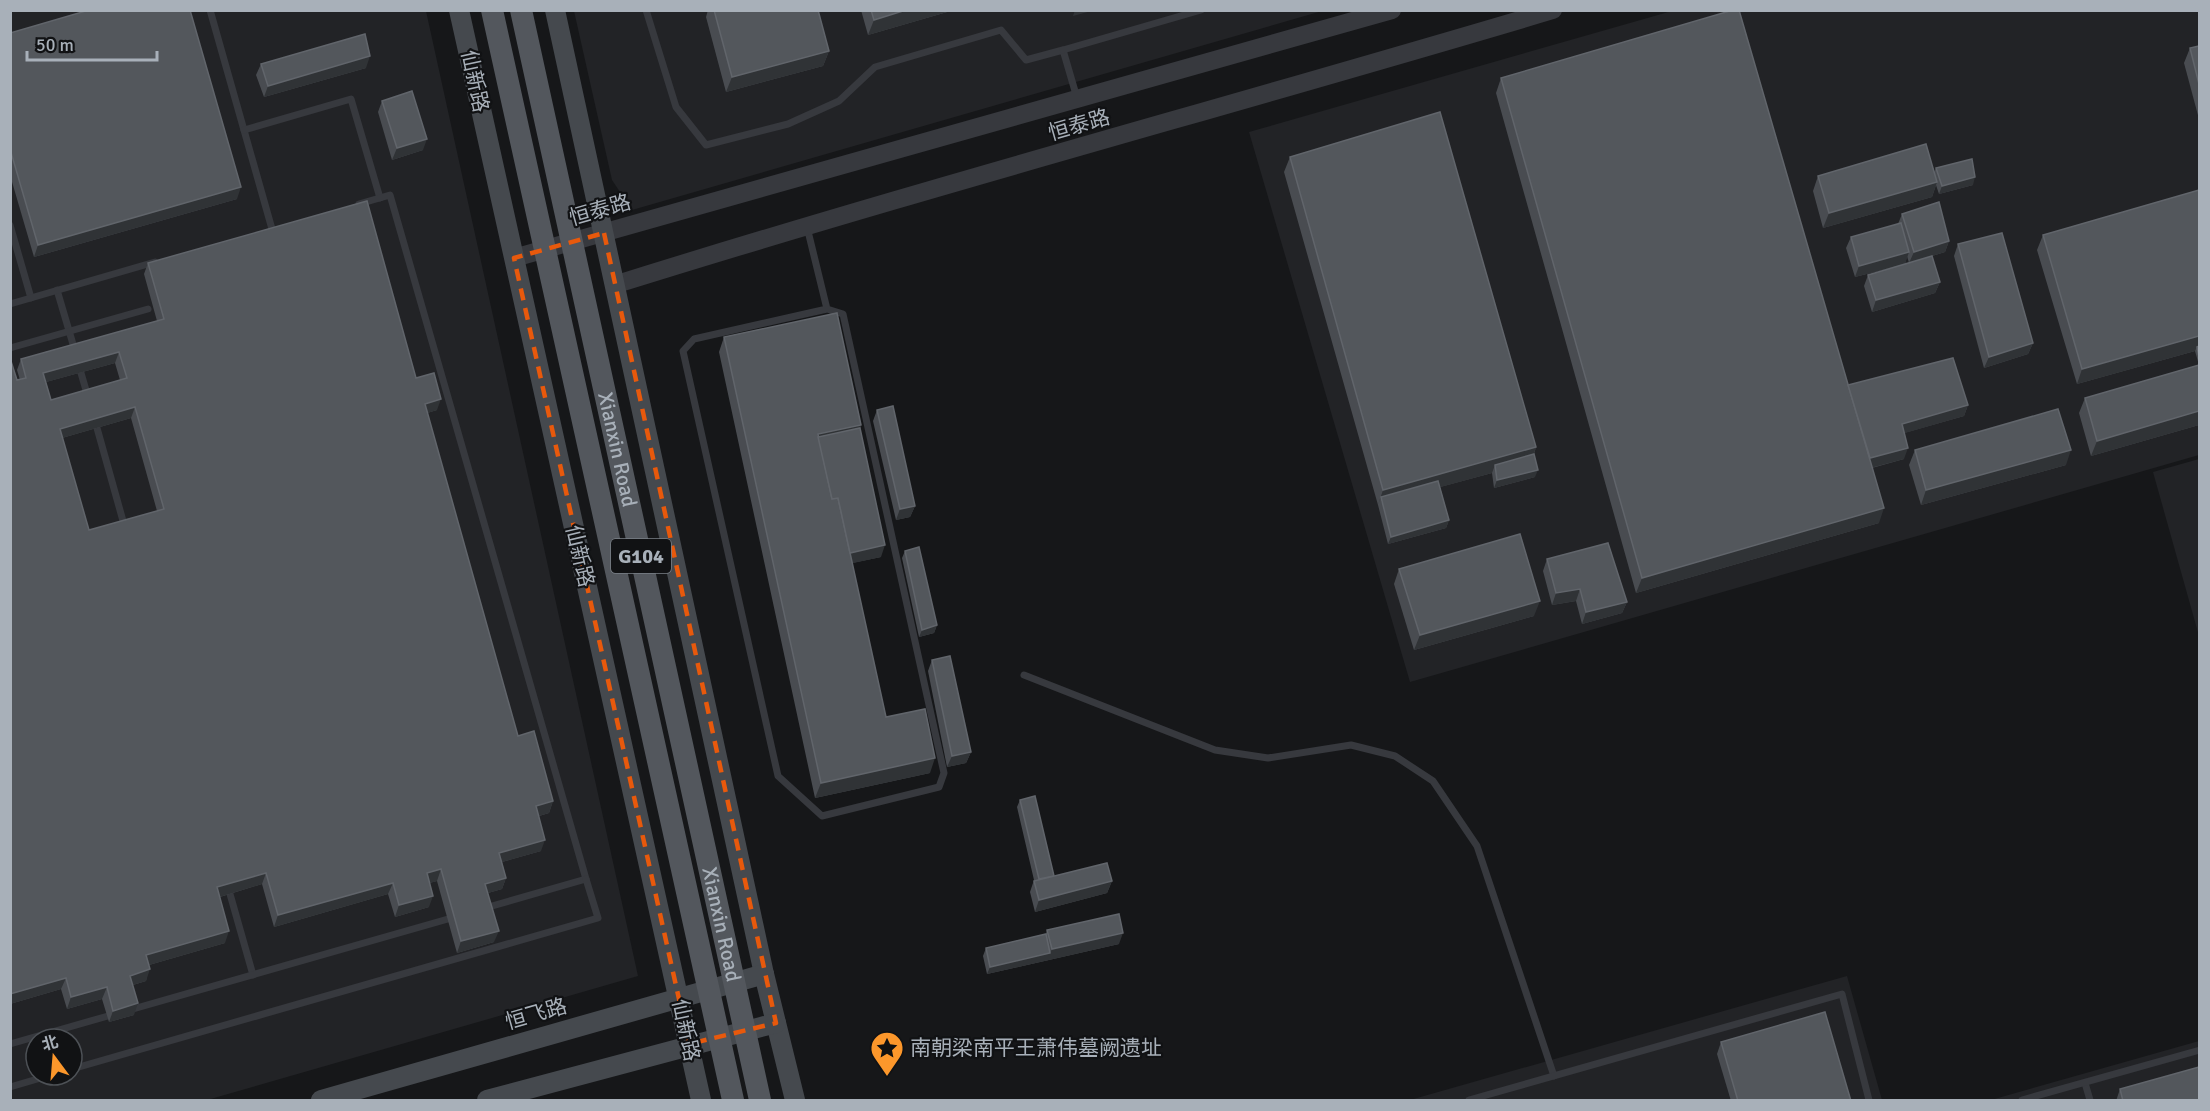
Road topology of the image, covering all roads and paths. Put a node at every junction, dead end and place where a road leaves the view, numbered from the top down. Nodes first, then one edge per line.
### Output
1 (210, 10) edge
2 (459, 10) edge
3 (492, 10) edge
4 (522, 10) edge
5 (555, 10) edge
6 (646, 10) edge
7 (1201, 10) edge
8 (1392, 10) edge
9 (1553, 10) edge
10 (1372, 13) edge
11 (1062, 50) junction
12 (1077, 101) junction
13 (244, 130) junction
14 (380, 198) junction
15 (348, 207) edge
16 (10, 225) edge
17 (807, 225) junction
18 (283, 226) edge
19 (272, 229) junction
20 (261, 232) edge
21 (604, 233) junction
22 (514, 258) junction
23 (159, 261) edge
24 (617, 285) junction
25 (57, 290) junction
26 (32, 298) junction
27 (10, 304) edge
28 (148, 309) dead end
29 (827, 309) junction
30 (69, 332) junction
31 (10, 348) edge
32 (75, 354) edge
33 (81, 373) edge
34 (88, 400) edge
35 (97, 428) edge
36 (126, 530) edge
37 (1024, 675) dead end
38 (586, 879) junction
39 (230, 894) edge
40 (485, 908) edge
41 (448, 919) dead end
42 (764, 974) junction
43 (253, 975) junction
44 (679, 998) junction
45 (133, 1009) edge
46 (108, 1016) dead end
47 (776, 1023) junction
48 (10, 1044) edge
49 (689, 1044) junction
50 (2199, 1050) edge
51 (84, 1066) edge
52 (1554, 1076) junction
53 (2085, 1083) junction
54 (321, 1101) edge
55 (487, 1101) edge
56 (701, 1101) edge
57 (733, 1101) edge
58 (760, 1101) edge
59 (795, 1101) edge
60 (1469, 1101) edge
61 (1869, 1101) edge
62 (2022, 1101) edge
63 (2090, 1101) edge

1 - 13 lane
2 - 22 main road, 仙新路
3 - 57 main road, 仙新路
4 - 58 main road, Xianxin Road / G104
5 - 21 main road
6 - 11 lane
7 - 11 lane
8 - 10 street, 恒泰路
9 - 17 street, 恒泰路
10 - 12 street, 恒泰路
11 - 12 lane
12 - 21 street, 恒泰路
13 - 14 lane
13 - 19 lane
14 - 15 lane
14 - 38 lane
16 - 26 lane
17 - 24 street, 恒泰路
17 - 29 lane
18 - 19 lane
19 - 20 lane
21 - 22 street, 恒泰路
21 - 24 main road
22 - 44 main road, 仙新路
23 - 25 lane
24 - 42 main road
25 - 26 lane
25 - 30 lane
26 - 27 lane
28 - 30 lane
29 - 29 lane
30 - 31 lane
30 - 32 lane
33 - 34 lane
35 - 36 lane
37 - 52 lane
38 - 40 lane
38 - 51 lane
39 - 43 lane
41 - 43 lane
42 - 44 main road, 恒飞路
42 - 47 main road
43 - 45 lane
44 - 49 main road, 仙新路
44 - 54 main road, 恒飞路
46 - 48 lane
47 - 49 main road
47 - 59 main road
49 - 55 main road
49 - 56 main road, 仙新路
50 - 53 lane
52 - 60 lane
52 - 61 lane
53 - 62 lane
53 - 63 lane

